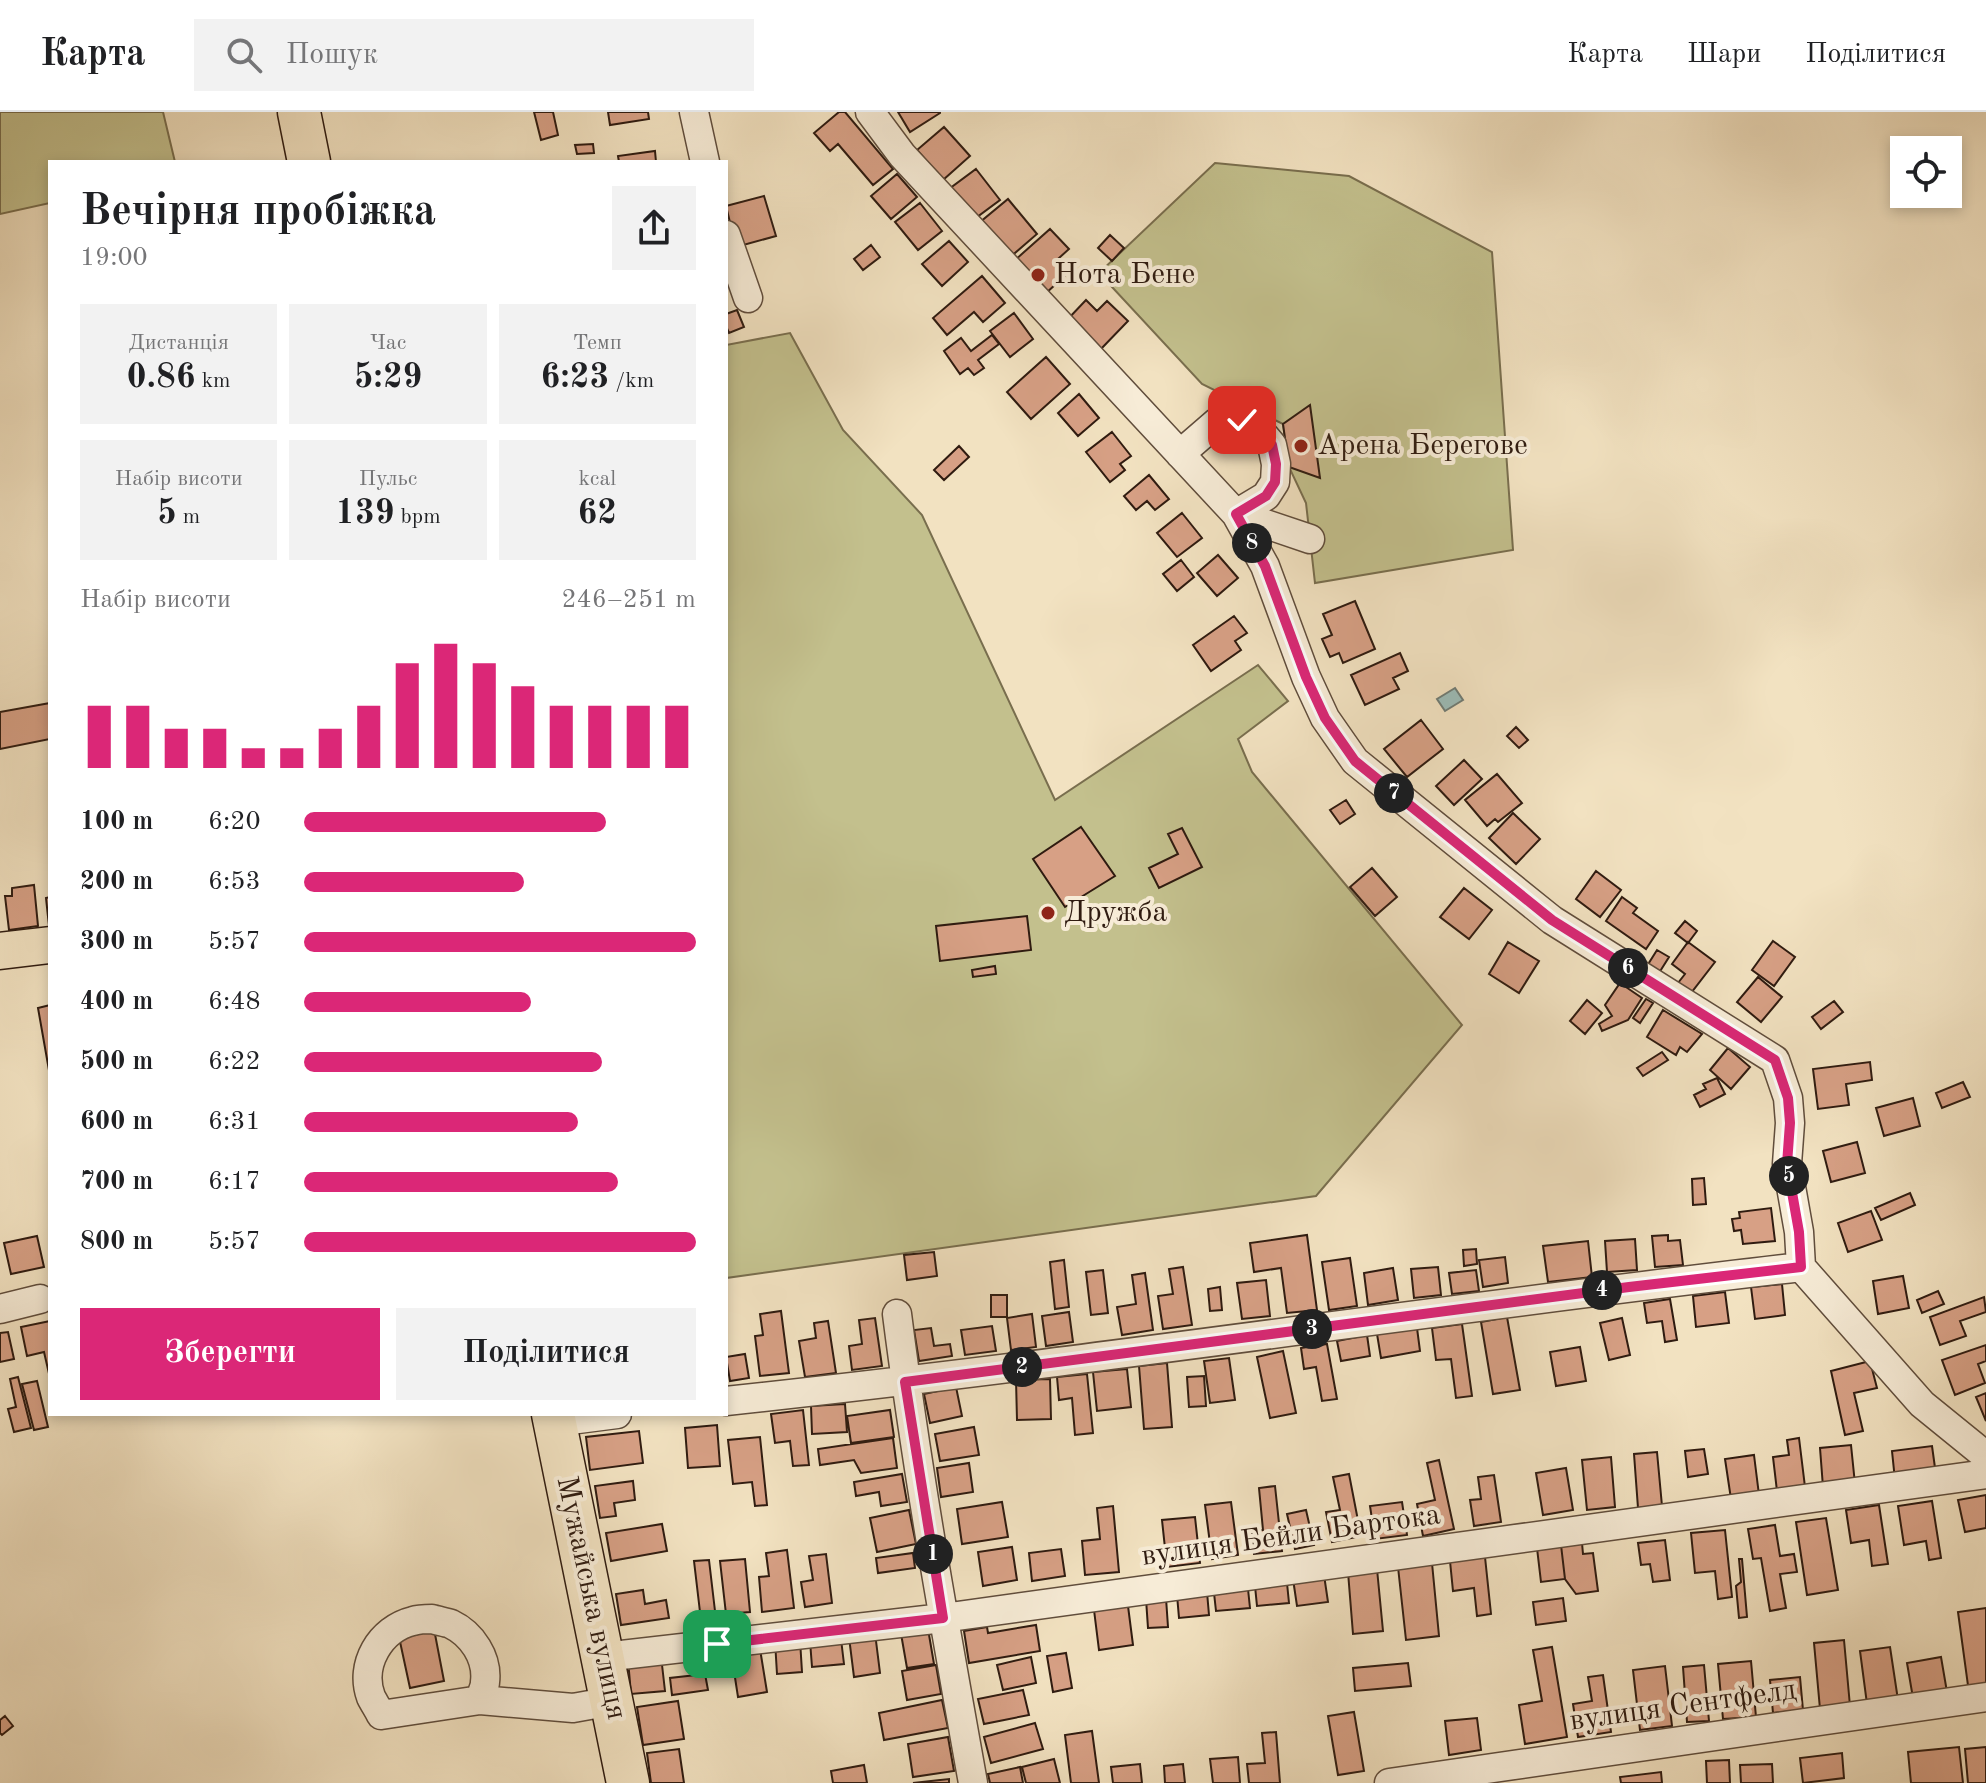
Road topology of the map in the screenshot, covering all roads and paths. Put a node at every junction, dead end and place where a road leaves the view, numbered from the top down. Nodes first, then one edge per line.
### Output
1 (299, 112) edge
2 (694, 112) edge
3 (870, 112) edge
4 (309, 160) edge
5 (705, 160) edge
6 (728, 241) edge
7 (748, 298) dead end
8 (1180, 454) junction
9 (1236, 514) junction
10 (1310, 539) dead end
11 (48, 945) edge
12 (0, 951) edge
13 (1801, 1267) junction
14 (40, 1299) dead end
15 (0, 1309) edge
16 (897, 1314) dead end
17 (905, 1382) junction
18 (728, 1401) edge
19 (586, 1416) edge
20 (554, 1418) edge
21 (1986, 1456) edge
22 (1986, 1474) edge
23 (943, 1618) junction
24 (604, 1657) junction
25 (1986, 1697) edge
26 (480, 1700) dead end
27 (612, 1701) junction
28 (628, 1783) edge
29 (973, 1783) edge
30 (1389, 1783) edge

1 - 4 highway
2 - 5 street
3 - 8 street
6 - 7 street
8 - 9 street
8 - 9 street
9 - 10 street
9 - 13 street
11 - 12 main road
13 - 17 street
13 - 21 street
14 - 15 street
16 - 17 street
17 - 18 street
17 - 23 street
19 - 20 street
20 - 24 highway, Мужайська вулиця
22 - 23 street, вулиця Бейли Бартока
23 - 24 street, вулиця Бейли Бартока
23 - 29 street
24 - 27 highway, Мужайська вулиця
25 - 30 street, вулиця Сентфелд
26 - 27 street
27 - 28 highway, Мужайська вулиця

